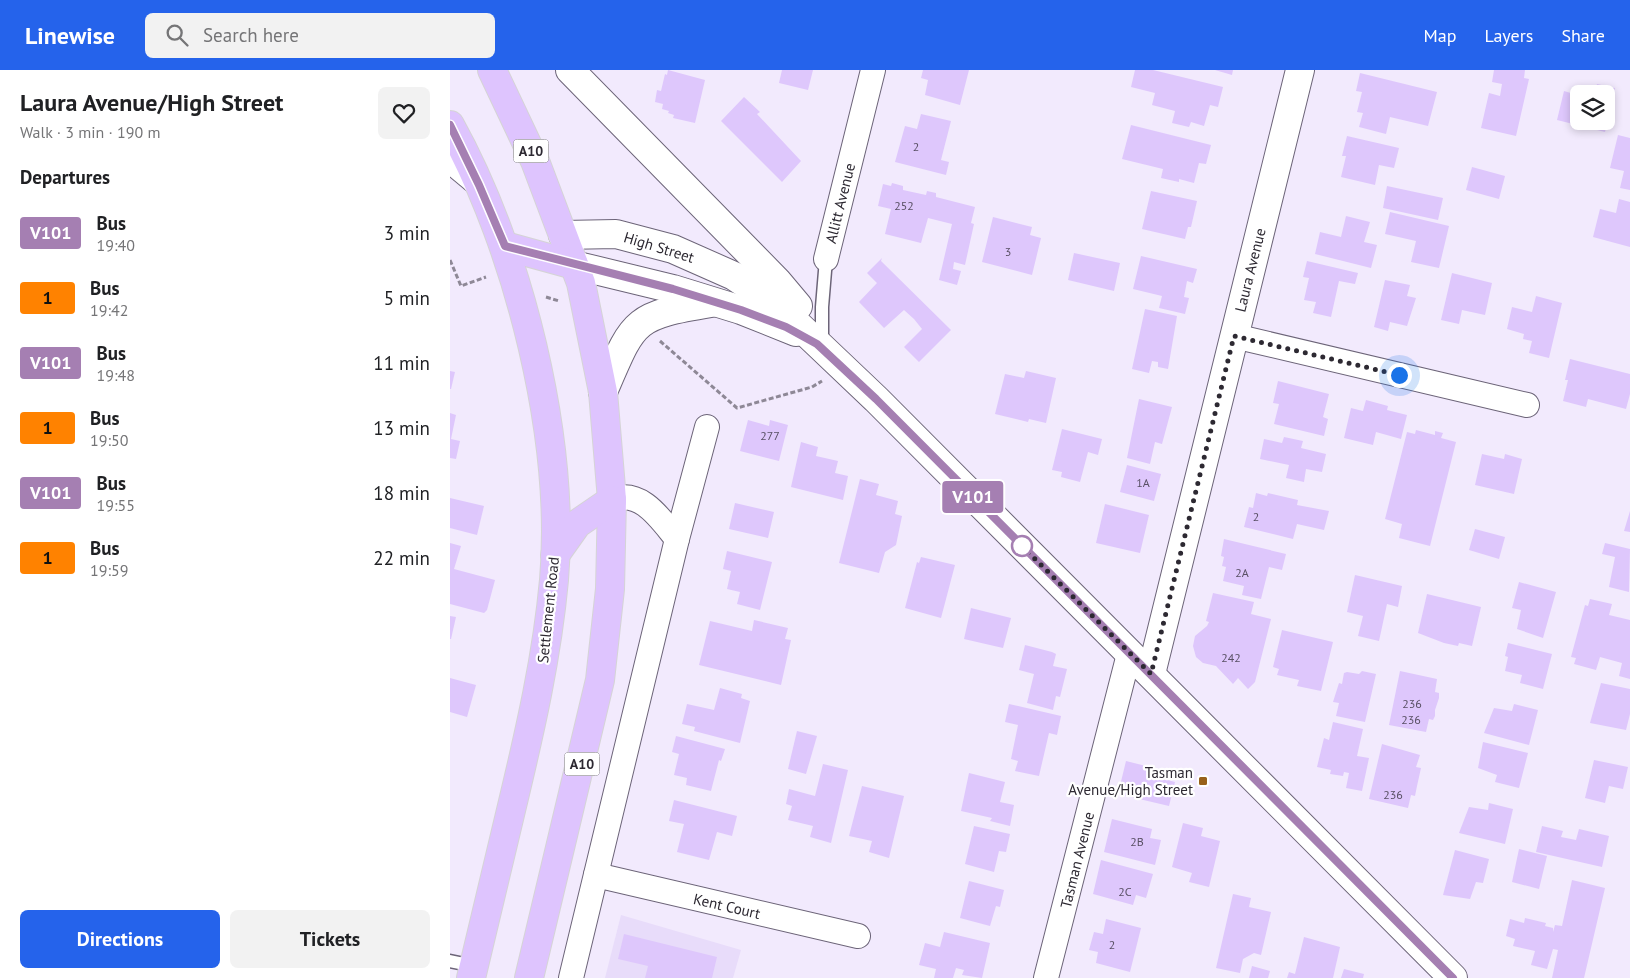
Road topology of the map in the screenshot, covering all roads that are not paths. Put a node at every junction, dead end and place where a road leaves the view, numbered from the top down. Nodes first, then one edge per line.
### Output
1 (492, 70) edge
2 (570, 70) edge
3 (873, 70) edge
4 (1300, 70) edge
5 (450, 125) edge
6 (450, 161) edge
7 (479, 185) junction
8 (563, 235) junction
9 (504, 243) junction
10 (826, 259) joint
11 (574, 265) junction
12 (715, 302) junction
13 (1234, 336) junction
14 (819, 341) junction
15 (603, 392) junction
16 (1527, 405) dead end
17 (706, 427) dead end
18 (612, 500) junction
19 (677, 539) junction
20 (555, 555) junction
21 (1129, 654) junction
22 (1151, 674) junction
23 (596, 875) junction
24 (858, 936) dead end
25 (465, 968) edge
26 (1445, 974) edge
27 (530, 978) edge
28 (571, 978) edge
29 (1046, 978) edge

1 - 8 highway, A10
2 - 14 street, High Street
3 - 10 street, Allitt Avenue
4 - 13 street, Laura Avenue
5 - 7 highway
6 - 7 street
7 - 9 highway
8 - 9 highway
8 - 11 highway, A10
8 - 14 street, High Street
9 - 11 highway
9 - 20 highway, Settlement Road
10 - 14 lane, Allitt Avenue
11 - 12 street, High Street
11 - 15 highway, A10
12 - 14 street, High Street
12 - 15 street
13 - 16 street
13 - 22 street, Laura Avenue
14 - 21 street, High Street
15 - 18 highway, A10
17 - 19 street
18 - 19 street
18 - 20 highway
18 - 27 highway, A10
19 - 23 street
20 - 25 highway, Settlement Road
21 - 22 street, High Street
21 - 29 street, Tasman Avenue
22 - 26 street, High Street
23 - 24 street, Kent Court
23 - 28 street

